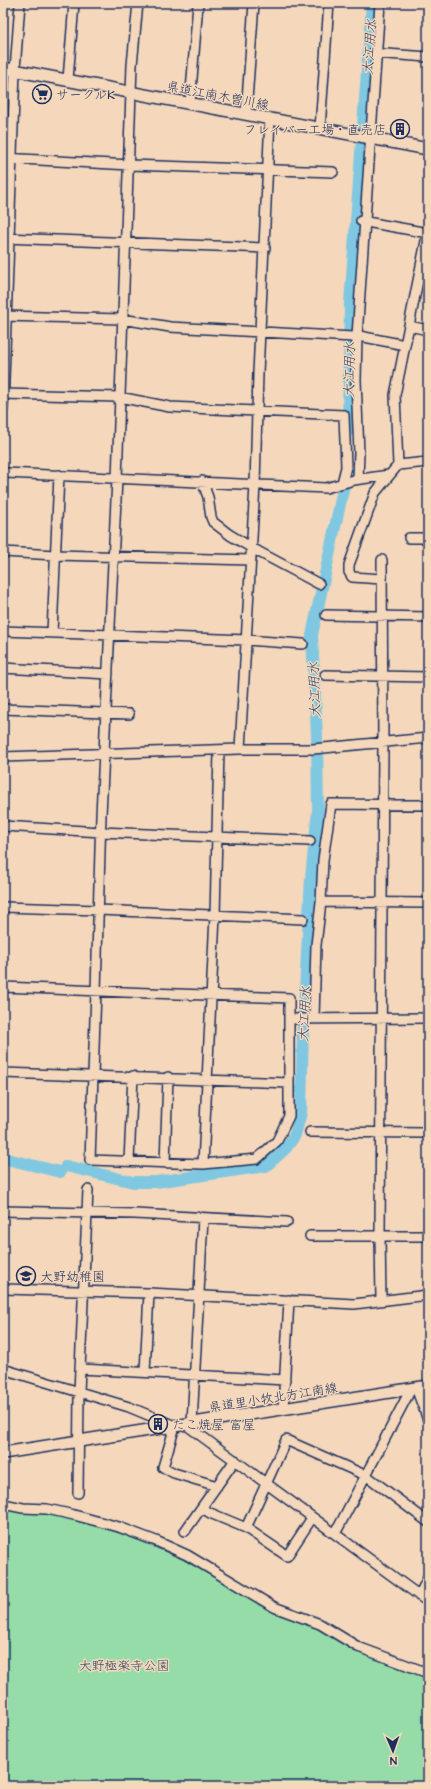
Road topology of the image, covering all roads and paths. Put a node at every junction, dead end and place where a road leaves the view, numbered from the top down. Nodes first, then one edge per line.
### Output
1 (20, 3) edge
2 (74, 3) edge
3 (138, 3) edge
4 (198, 3) edge
5 (254, 3) edge
6 (329, 3) edge
7 (380, 3) edge
8 (375, 54) junction
9 (428, 57) edge
10 (3, 68) edge
11 (15, 70) junction
12 (68, 80) junction
13 (132, 93) junction
14 (190, 104) junction
15 (246, 114) junction
16 (270, 119) junction
17 (320, 128) junction
18 (370, 138) junction
19 (428, 149) edge
20 (8, 158) edge
21 (130, 165) junction
22 (268, 170) junction
23 (333, 172) dead end
24 (363, 221) junction
25 (428, 232) edge
26 (6, 238) edge
27 (127, 243) junction
28 (265, 248) junction
29 (5, 316) edge
30 (122, 319) junction
31 (409, 326) junction
32 (428, 330) edge
33 (261, 331) junction
34 (352, 337) junction
35 (406, 345) junction
36 (3, 394) edge
37 (119, 397) junction
38 (3, 408) edge
39 (258, 410) junction
40 (428, 462) edge
41 (398, 465) junction
42 (3, 474) edge
43 (389, 474) junction
44 (59, 475) junction
45 (117, 479) junction
46 (356, 480) junction
47 (202, 481) junction
48 (343, 483) junction
49 (255, 485) junction
50 (409, 538) dead end
51 (428, 538) edge
52 (252, 548) junction
53 (3, 552) edge
54 (55, 555) junction
55 (113, 557) junction
56 (251, 560) junction
57 (382, 560) dead end
58 (382, 578) junction
59 (319, 584) dead end
60 (326, 615) dead end
61 (382, 616) junction
62 (428, 617) edge
63 (3, 630) edge
64 (52, 633) junction
65 (111, 636) junction
66 (247, 640) junction
67 (303, 644) dead end
68 (3, 668) edge
69 (108, 674) junction
70 (325, 676) dead end
71 (383, 677) junction
72 (428, 677) edge
73 (3, 709) edge
74 (107, 713) junction
75 (130, 714) dead end
76 (428, 738) edge
77 (383, 743) junction
78 (240, 749) junction
79 (219, 750) junction
80 (104, 754) junction
81 (3, 757) edge
82 (428, 805) edge
83 (382, 806) junction
84 (3, 826) edge
85 (101, 832) junction
86 (218, 837) junction
87 (310, 841) dead end
88 (321, 902) junction
89 (381, 902) junction
90 (428, 903) edge
91 (3, 907) edge
92 (99, 910) junction
93 (215, 916) junction
94 (303, 919) dead end
95 (3, 987) edge
96 (96, 991) junction
97 (211, 995) junction
98 (381, 1018) junction
99 (428, 1018) edge
100 (289, 1019) junction
101 (307, 1019) junction
102 (3, 1072) edge
103 (93, 1075) junction
104 (133, 1076) junction
105 (168, 1077) junction
106 (207, 1079) junction
107 (289, 1083) junction
108 (310, 1132) dead end
109 (380, 1133) junction
110 (428, 1133) edge
111 (128, 1161) junction
112 (165, 1163) junction
113 (203, 1164) junction
114 (88, 1190) dead end
115 (3, 1211) edge
116 (86, 1213) junction
117 (203, 1218) junction
118 (287, 1222) dead end
119 (310, 1236) dead end
120 (380, 1236) junction
121 (428, 1236) edge
122 (3, 1289) edge
123 (85, 1292) junction
124 (149, 1293) junction
125 (428, 1295) edge
126 (199, 1296) junction
127 (289, 1300) junction
128 (381, 1300) junction
129 (3, 1369) edge
130 (81, 1369) junction
131 (145, 1372) junction
132 (195, 1375) junction
133 (285, 1380) junction
134 (428, 1386) edge
135 (413, 1389) junction
136 (79, 1392) junction
137 (283, 1409) junction
138 (428, 1420) edge
139 (184, 1424) junction
140 (79, 1441) junction
141 (3, 1453) edge
142 (235, 1460) junction
143 (367, 1476) junction
144 (266, 1483) junction
145 (217, 1486) junction
146 (78, 1493) dead end
147 (3, 1504) edge
148 (202, 1508) junction
149 (312, 1518) junction
150 (428, 1522) edge
151 (246, 1528) junction
152 (185, 1531) dead end
153 (335, 1534) junction
154 (428, 1578) edge
155 (419, 1596) junction
156 (428, 1602) edge
157 (428, 1673) edge

1 - 11 street
2 - 12 street
3 - 13 street
4 - 14 street
5 - 15 street
6 - 17 street
7 - 8 street
8 - 9 street
8 - 18 street
10 - 11 main road, 県道江南木曽川線
11 - 12 main road, 県道江南木曽川線
11 - 20 street
12 - 13 main road, 県道江南木曽川線
13 - 14 main road, 県道江南木曽川線
13 - 21 street
14 - 15 main road, 県道江南木曽川線
15 - 16 main road, 県道江南木曽川線
16 - 17 main road, 県道江南木曽川線
16 - 22 street
17 - 18 main road, 県道江南木曽川線
18 - 19 main road, 県道江南木曽川線
18 - 24 street
20 - 21 street
20 - 26 street
21 - 22 street
21 - 27 street
22 - 23 street
22 - 28 street
24 - 25 street
24 - 34 street
25 - 31 street
26 - 27 street
26 - 29 street
27 - 28 street
27 - 30 street
28 - 33 street
29 - 30 street
29 - 36 street
30 - 33 street
30 - 37 street
31 - 32 street
31 - 35 street
33 - 34 street
33 - 39 street
34 - 35 street
34 - 46 street
35 - 41 street
36 - 37 street
36 - 38 street
37 - 39 street
37 - 45 street
39 - 48 street
39 - 49 street
40 - 41 street
41 - 43 street
42 - 44 street
43 - 46 street
43 - 58 street
44 - 45 street
44 - 54 street
45 - 47 street
45 - 55 street
46 - 48 street
47 - 49 street
47 - 52 street
48 - 49 street
49 - 52 street
50 - 51 street
52 - 56 street
52 - 59 street
53 - 54 street
54 - 55 street
54 - 64 street
55 - 56 street
55 - 65 street
56 - 66 street
57 - 58 street
58 - 61 street
60 - 61 street
61 - 62 street
61 - 71 street
63 - 64 street
64 - 65 street
65 - 66 street
65 - 69 street
66 - 67 street
66 - 78 street
68 - 69 street
69 - 74 street
70 - 71 street
71 - 72 street
71 - 77 street
73 - 74 street
74 - 75 street
74 - 80 street
76 - 77 street
77 - 78 street
77 - 83 street
78 - 79 street
79 - 80 street
79 - 86 street
80 - 81 street
80 - 85 street
82 - 83 street
83 - 88 street
83 - 89 street
84 - 85 street
85 - 86 street
85 - 92 street
86 - 87 street
86 - 93 street
88 - 89 street
88 - 101 street
89 - 90 street
89 - 98 street
91 - 92 street
92 - 93 street
92 - 96 street
93 - 94 street
93 - 97 street
95 - 96 street
96 - 97 street
96 - 103 street
97 - 100 street
97 - 106 street
98 - 99 street
98 - 101 street
98 - 109 street
100 - 101 street
100 - 107 street
102 - 103 street
103 - 104 street
103 - 111 street
104 - 105 street
104 - 111 street
105 - 106 street
105 - 112 street
106 - 107 street
106 - 113 street
107 - 113 street
108 - 109 street
109 - 110 street
109 - 120 street
111 - 112 street
112 - 113 street
114 - 116 street
115 - 116 street
116 - 117 street
116 - 123 street
117 - 118 street
117 - 126 street
119 - 120 street
120 - 121 street
120 - 128 street
122 - 123 street
123 - 124 street
123 - 130 street
124 - 126 street
124 - 131 street
125 - 128 street
126 - 127 street
126 - 132 street
127 - 128 street
127 - 133 street
129 - 136 street
130 - 131 street
130 - 136 street
131 - 132 street
132 - 133 street
132 - 139 street
133 - 137 street
134 - 135 main road, 県道里小牧北方江南線
135 - 137 main road, 県道里小牧北方江南線
135 - 138 street
135 - 143 street
136 - 139 street
136 - 140 street
137 - 139 main road, 県道里小牧北方江南線
139 - 140 main road, 県道里小牧北方江南線
139 - 142 street
139 - 145 street
140 - 141 main road, 県道里小牧北方江南線
140 - 146 street
142 - 144 street
142 - 145 street
143 - 144 street
143 - 150 street
143 - 153 street
144 - 149 street
144 - 151 street
145 - 148 street
147 - 157 street
148 - 151 street
148 - 152 street
149 - 151 street
149 - 153 street
153 - 155 street
154 - 155 street
155 - 156 street

